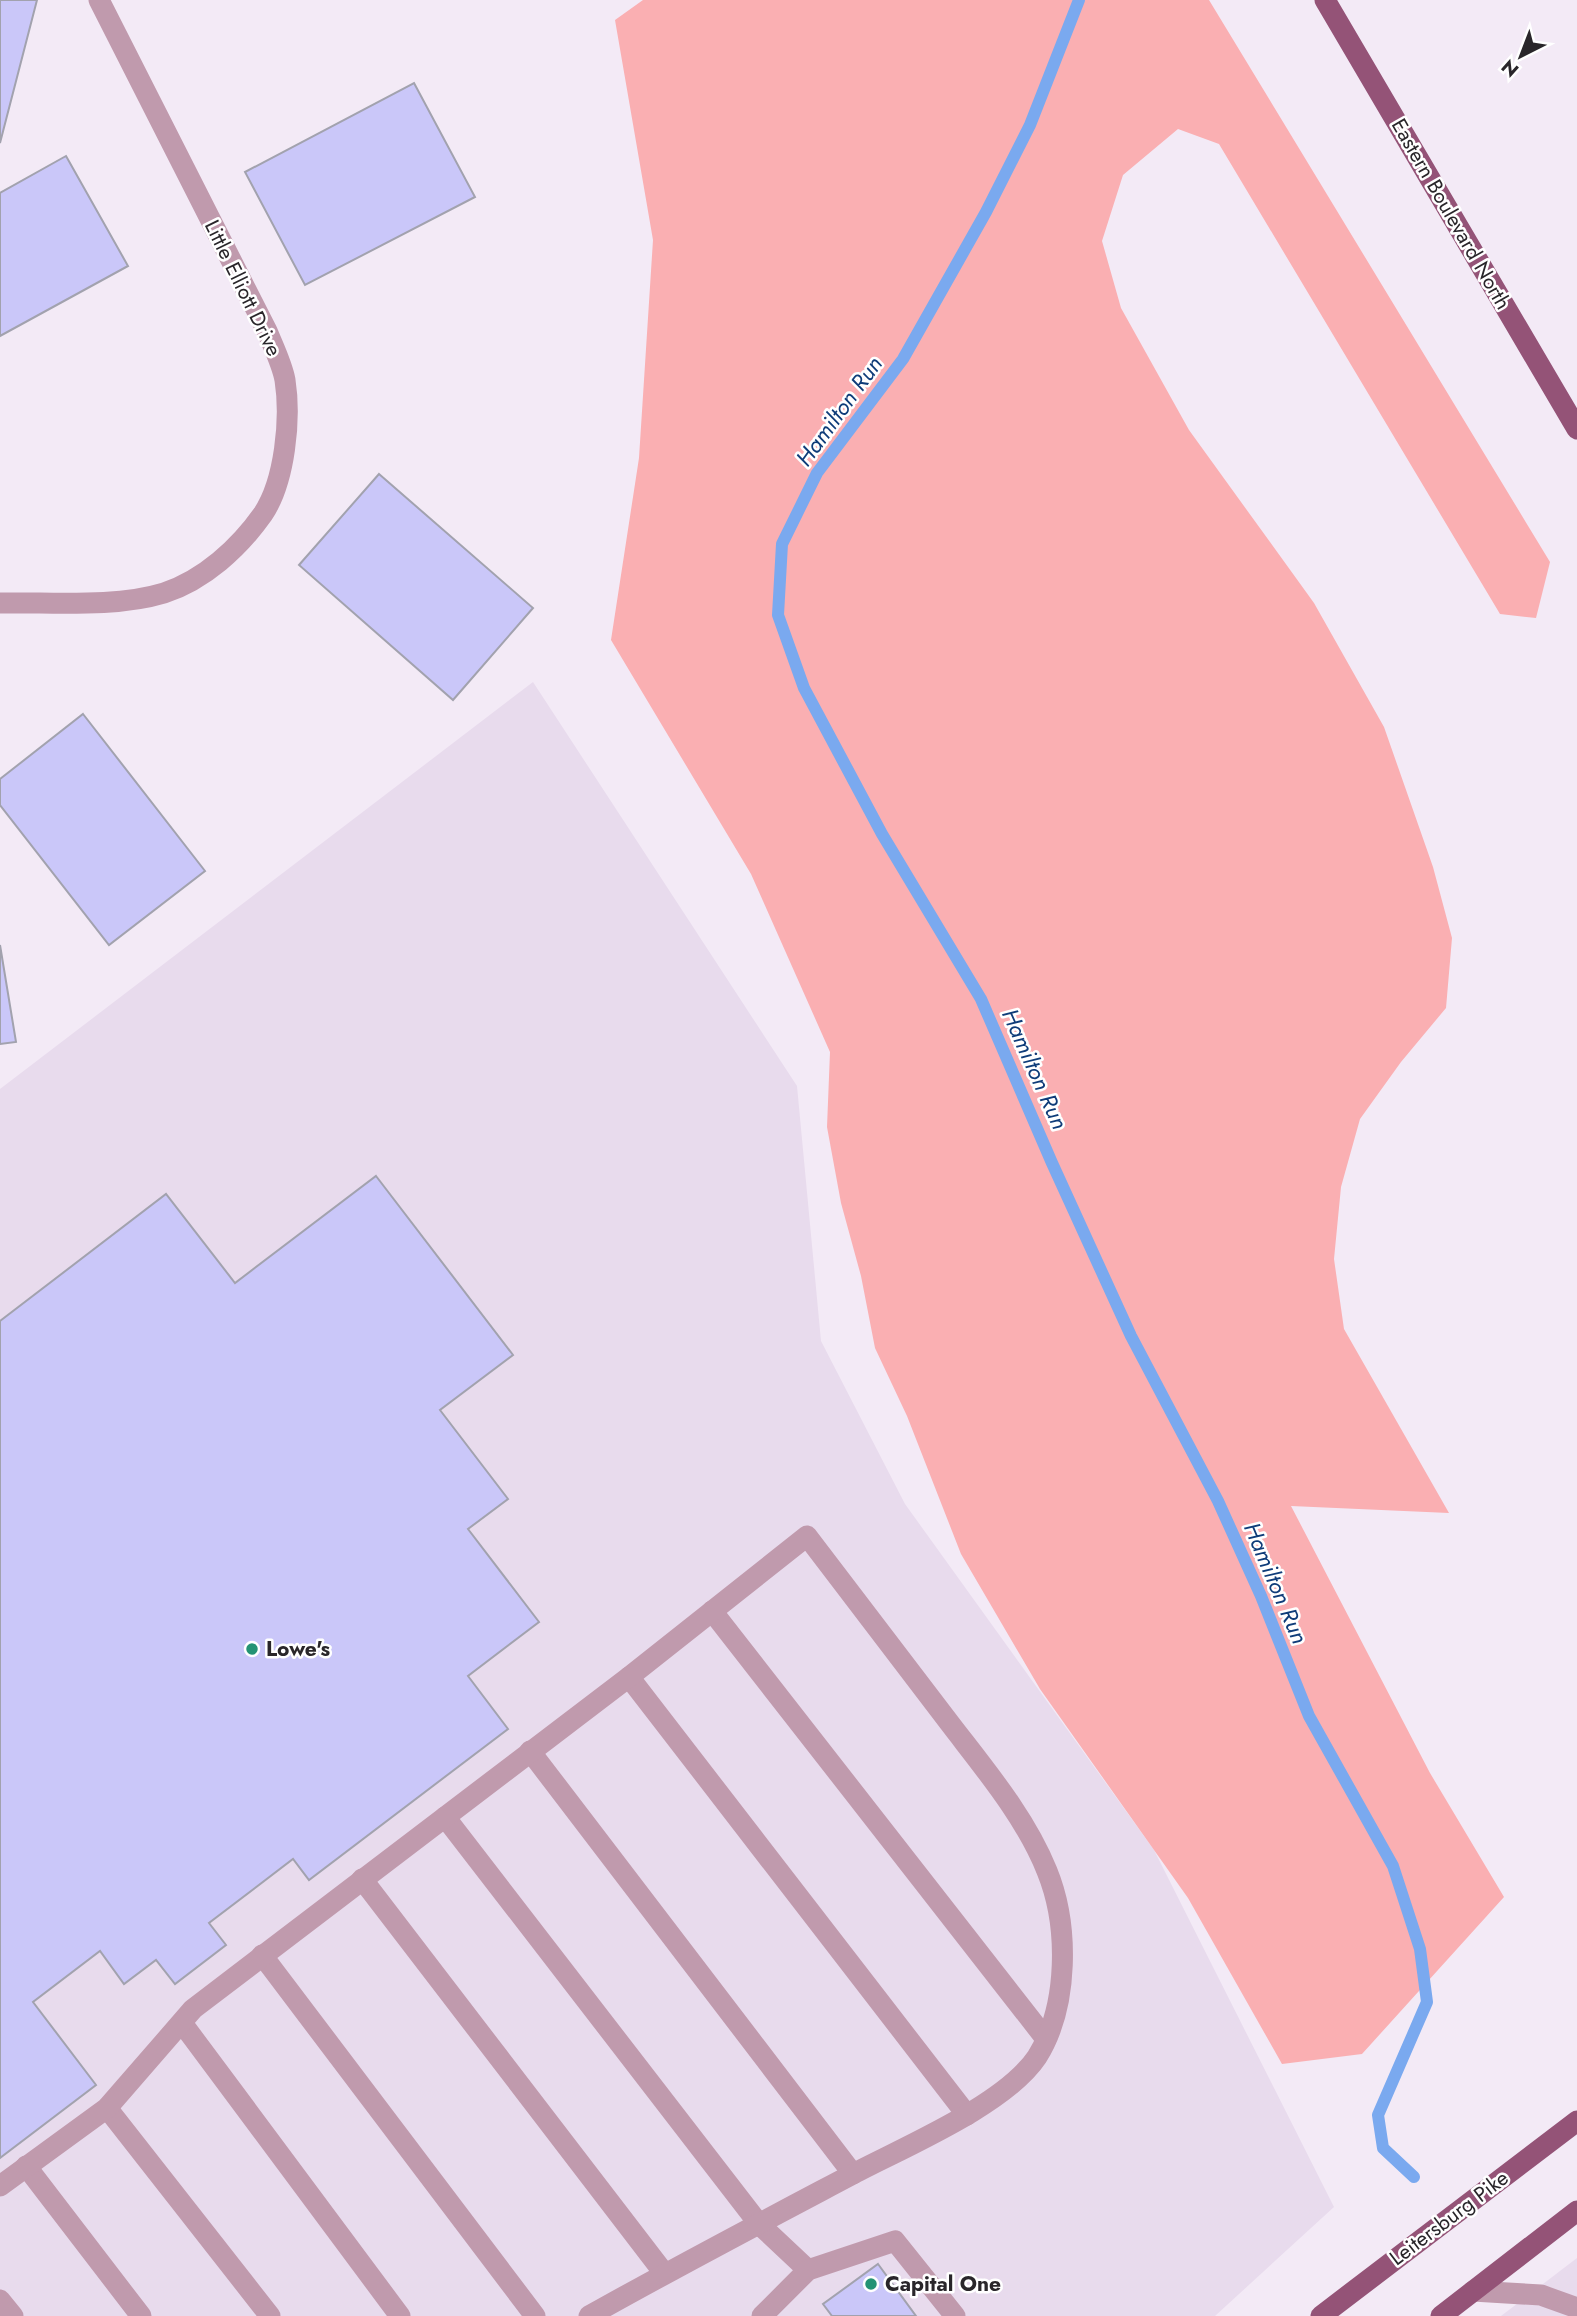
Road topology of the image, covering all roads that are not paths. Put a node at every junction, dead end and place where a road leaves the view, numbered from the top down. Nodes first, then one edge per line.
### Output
1 (99, 0) edge
2 (1325, 0) edge
3 (1577, 429) edge
4 (0, 603) edge
5 (712, 1611) junction
6 (629, 1677) junction
7 (530, 1751) junction
8 (445, 1817) junction
9 (362, 1879) junction
10 (262, 1955) junction
11 (182, 2023) junction
12 (1046, 2039) junction
13 (107, 2108) junction
14 (967, 2115) junction
15 (1577, 2121) edge
16 (26, 2166) junction
17 (853, 2174) junction
18 (0, 2186) edge
19 (1577, 2211) edge
20 (759, 2224) junction
21 (808, 2270) junction
22 (664, 2273) junction
23 (1473, 2291) junction
24 (0, 2300) edge
25 (1577, 2308) edge
26 (600, 2313) edge
27 (13, 2316) edge
28 (141, 2316) edge
29 (270, 2316) edge
30 (400, 2316) edge
31 (535, 2316) edge
32 (762, 2316) edge
33 (955, 2316) edge
34 (1321, 2316) edge
35 (1441, 2316) edge

1 - 4 street, Little Elliott Drive
2 - 3 main road, Eastern Boulevard North
5 - 6 street
5 - 12 street
5 - 12 street
6 - 7 street
6 - 14 street
7 - 8 street
7 - 17 street
8 - 9 street
8 - 20 street
9 - 10 street
9 - 22 street
10 - 11 street
10 - 31 street
11 - 13 street
11 - 30 street
12 - 14 street
13 - 16 street
13 - 29 street
14 - 17 street
15 - 34 main road, Leitersburg Pike
16 - 18 street
16 - 28 street
17 - 20 street
19 - 23 main road
20 - 21 street
20 - 22 street
21 - 32 street
21 - 33 street
22 - 26 street
23 - 25 street
23 - 35 main road
24 - 27 street

